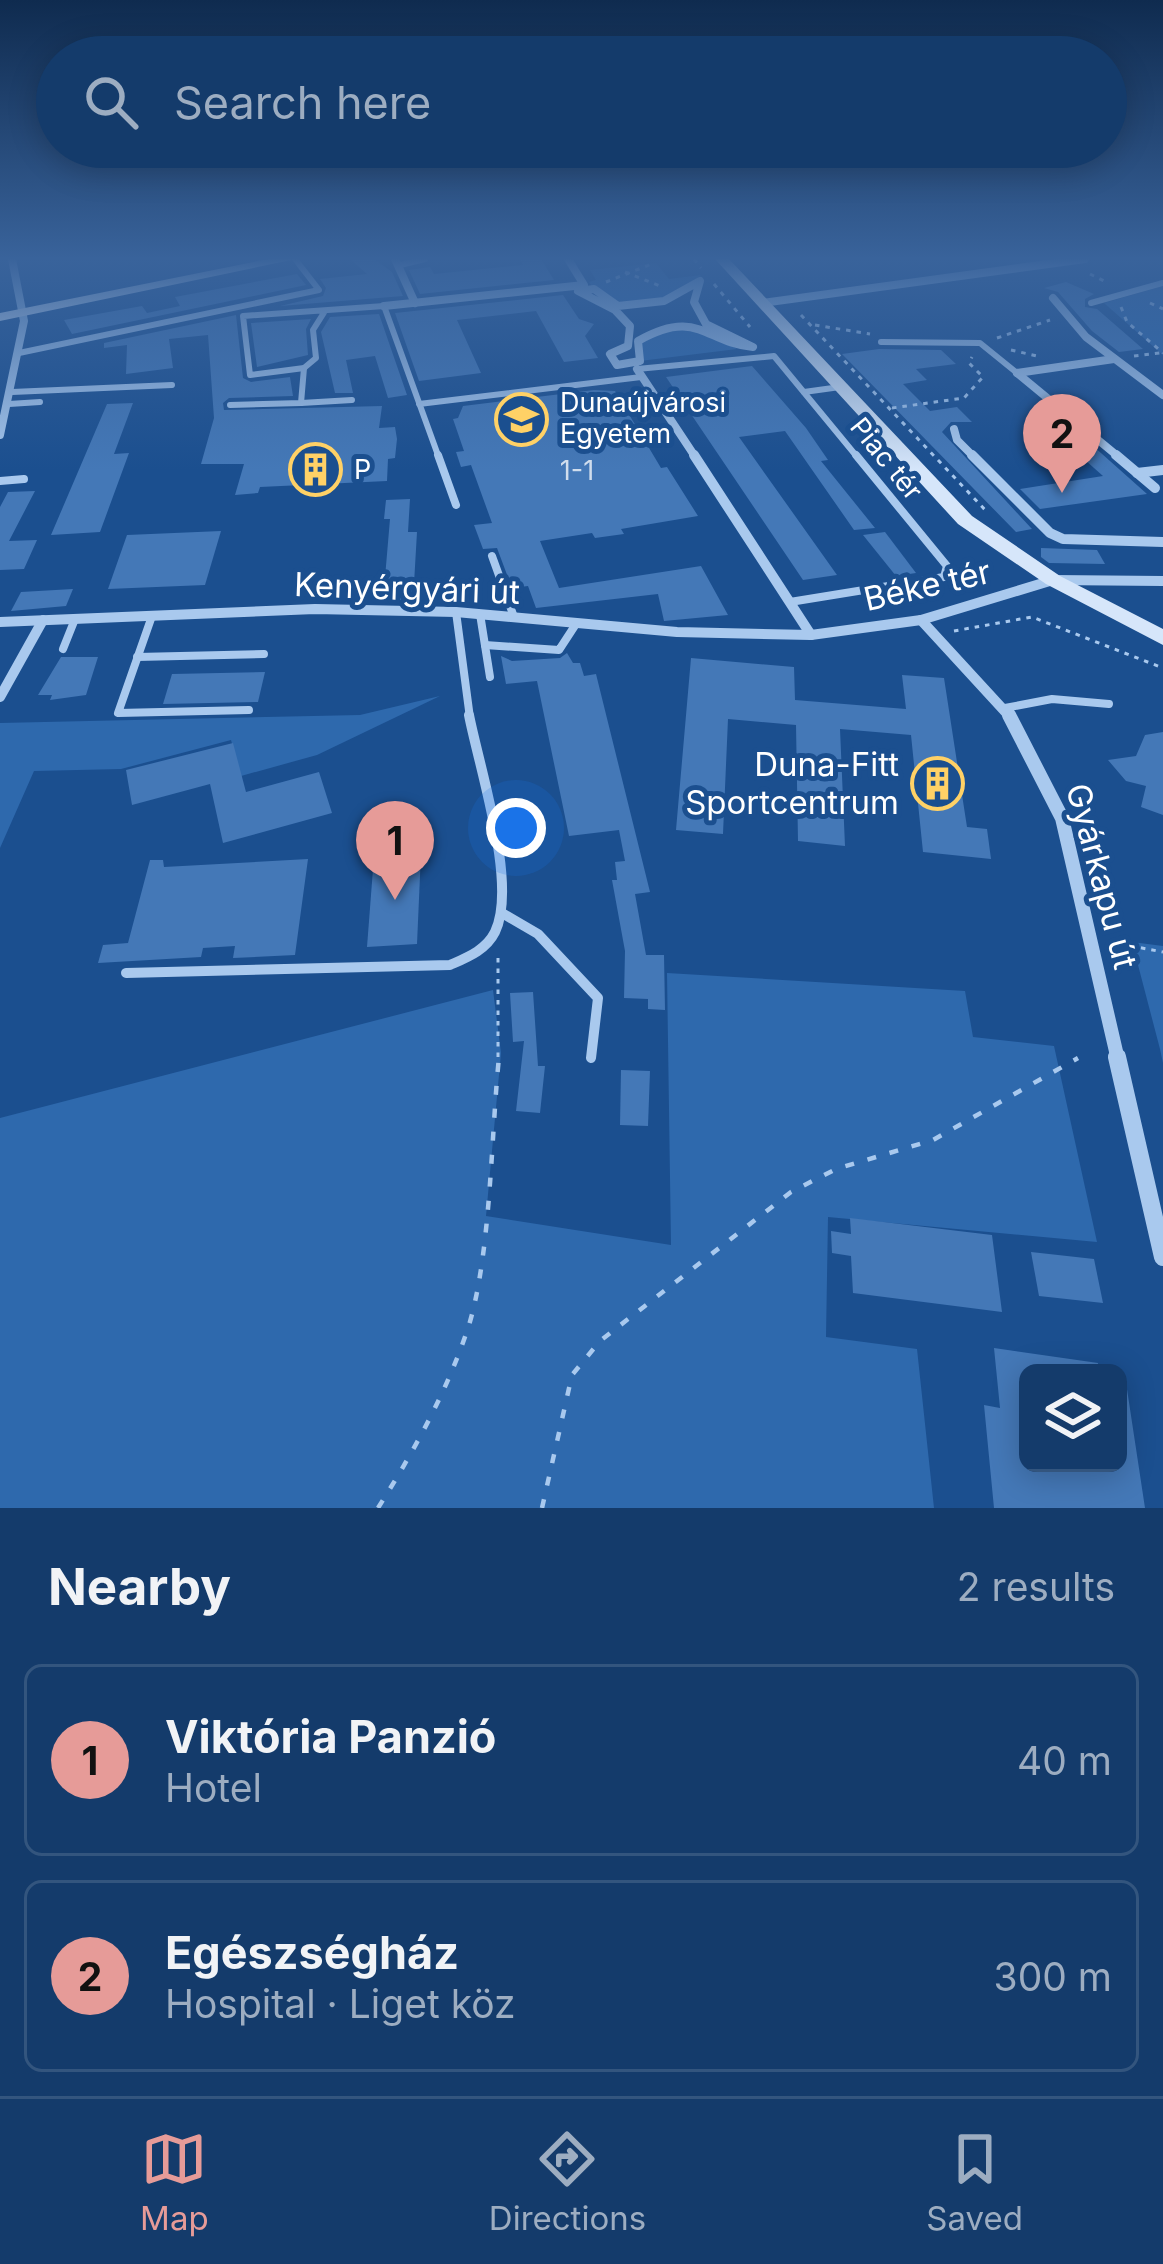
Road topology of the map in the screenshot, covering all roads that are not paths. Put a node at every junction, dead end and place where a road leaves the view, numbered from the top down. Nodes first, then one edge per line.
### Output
1 (22, 329) edge
2 (128, 329) edge
3 (245, 329) edge
4 (314, 329) edge
5 (392, 329) edge
6 (631, 329) edge
7 (672, 329) edge
8 (704, 329) edge
9 (720, 329) edge
10 (786, 329) edge
11 (1082, 329) edge
12 (881, 342) dead end
13 (19, 352) junction
14 (1114, 359) junction
15 (304, 368) junction
16 (639, 373) junction
17 (1016, 373) junction
18 (172, 385) dead end
19 (840, 387) junction
20 (12, 392) junction
21 (804, 392) junction
22 (1163, 395) edge
23 (352, 400) dead end
24 (40, 402) dead end
25 (301, 403) junction
26 (9, 404) junction
27 (419, 404) junction
28 (230, 406) dead end
29 (954, 429) dead end
30 (0, 435) edge
31 (1163, 470) edge
32 (1137, 472) junction
33 (24, 479) dead end
34 (0, 481) edge
35 (1155, 488) dead end
36 (456, 505) dead end
37 (1163, 542) edge
38 (492, 556) dead end
39 (1053, 580) junction
40 (1163, 581) edge
41 (790, 602) junction
42 (457, 612) junction
43 (480, 614) junction
44 (152, 616) junction
45 (514, 617) junction
46 (75, 619) junction
47 (43, 620) junction
48 (921, 620) junction
49 (0, 622) edge
50 (576, 624) junction
51 (811, 635) junction
52 (1163, 638) edge
53 (485, 645) junction
54 (63, 649) dead end
55 (264, 655) dead end
56 (137, 657) junction
57 (490, 677) dead end
58 (0, 697) edge
59 (1108, 704) dead end
60 (1005, 708) junction
61 (249, 710) dead end
62 (502, 913) junction
63 (126, 973) dead end
64 (592, 1058) dead end
65 (1155, 1198) edge
66 (1163, 1257) edge

1 - 13 street
2 - 13 lane
3 - 15 lane
4 - 15 lane
5 - 27 lane
6 - 7 street
8 - 9 street
10 - 19 street
11 - 14 street
12 - 17 lane
13 - 20 street
14 - 17 street
14 - 22 street
15 - 25 lane
16 - 21 lane, Piac tér
16 - 27 lane
16 - 41 street
17 - 32 street
18 - 20 lane
19 - 21 lane
19 - 39 street
20 - 26 street
21 - 41 lane, Piac tér
23 - 25 lane
24 - 26 lane
25 - 28 lane
26 - 30 street
27 - 36 lane
29 - 37 street
31 - 32 street
32 - 35 street
33 - 34 lane
38 - 45 lane
39 - 40 street, Béke tér
39 - 48 street, Béke tér
39 - 52 street
41 - 51 street
42 - 43 street, Kenyérgyári út
42 - 44 street, Kenyérgyári út
42 - 62 lane
43 - 45 street, Kenyérgyári út
43 - 53 lane
44 - 46 street, Kenyérgyári út
44 - 56 lane
45 - 50 street, Kenyérgyári út
46 - 47 street, Kenyérgyári út
46 - 54 lane
47 - 49 street, Kenyérgyári út
47 - 58 street
48 - 51 street, Béke tér
48 - 60 street, Gyárkapu út
50 - 51 street, Kenyérgyári út
50 - 53 lane
53 - 57 lane
55 - 56 lane
56 - 61 lane
59 - 60 lane
60 - 65 street, Gyárkapu út
62 - 63 lane
62 - 64 lane
65 - 66 street, Gyárkapu út

